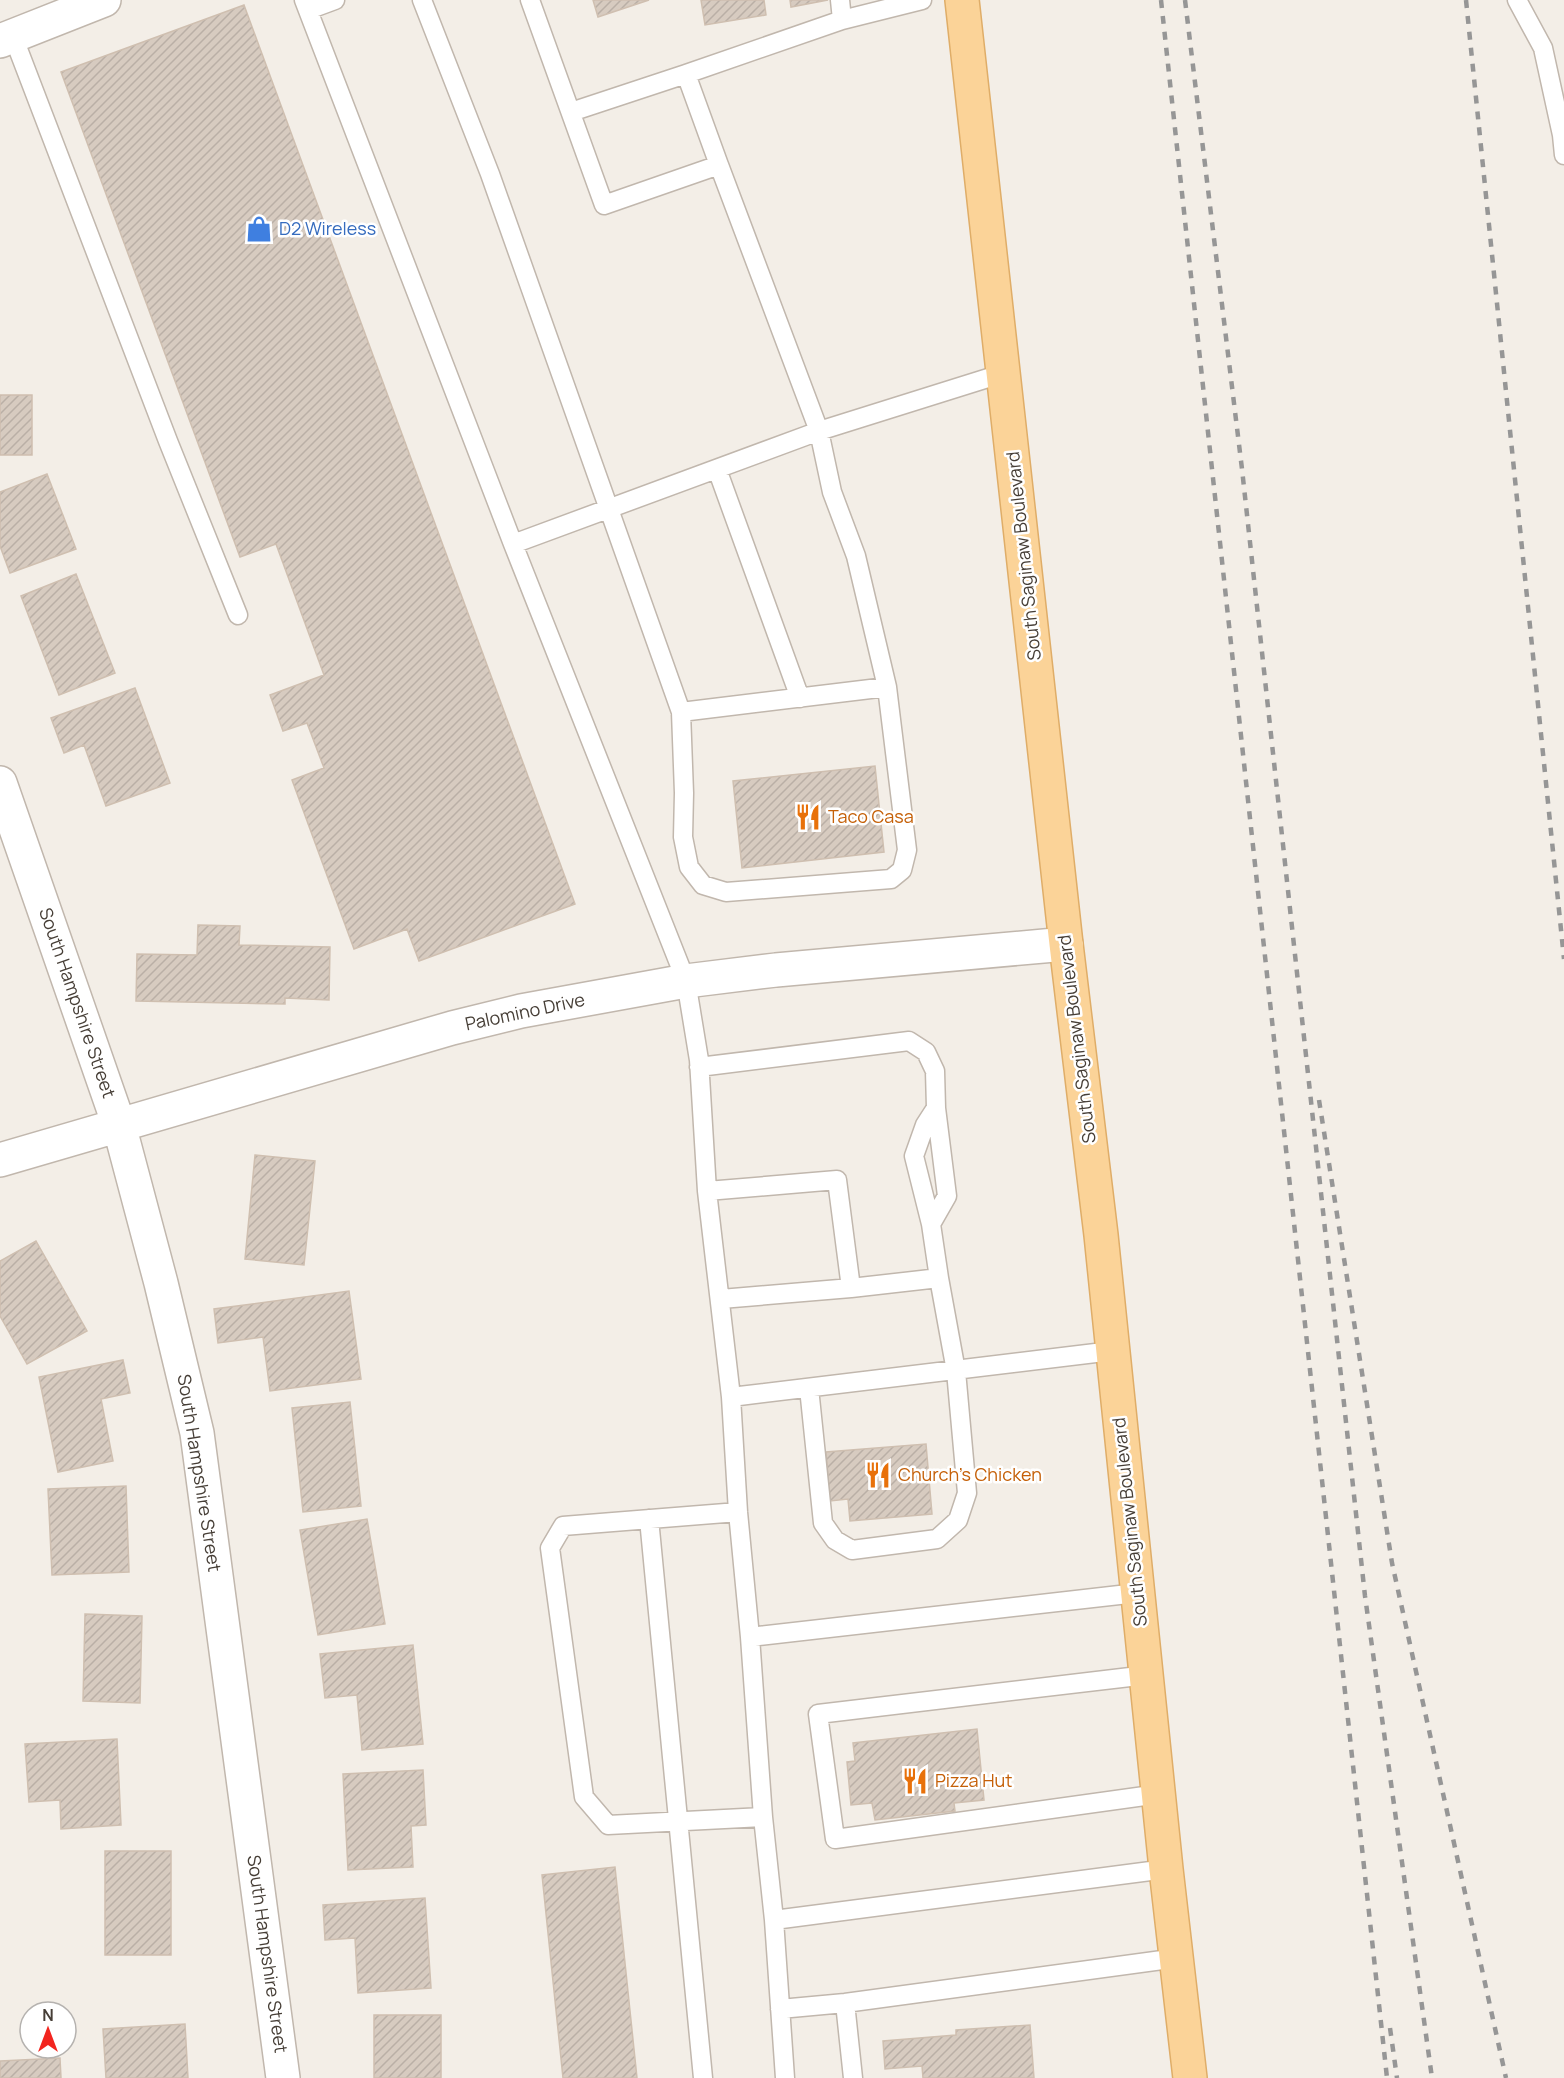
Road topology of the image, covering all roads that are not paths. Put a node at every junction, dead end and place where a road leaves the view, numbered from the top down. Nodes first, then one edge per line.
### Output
1 (104, 0) edge
2 (335, 0) edge
3 (422, 0) edge
4 (530, 0) edge
5 (840, 0) edge
6 (922, 0) edge
7 (962, 0) edge
8 (1517, 0) edge
9 (306, 5) edge
10 (842, 20) junction
11 (7, 39) edge
12 (686, 74) junction
13 (571, 112) junction
14 (1564, 155) edge
15 (719, 165) junction
16 (1004, 373) junction
17 (819, 431) junction
18 (717, 469) junction
19 (608, 509) junction
20 (513, 544) junction
21 (238, 615) dead end
22 (887, 687) junction
23 (801, 698) junction
24 (681, 712) junction
25 (0, 783) edge
26 (1066, 944) junction
27 (686, 981) junction
28 (699, 1067) junction
29 (936, 1108) junction
30 (119, 1125) junction
31 (0, 1160) edge
32 (707, 1191) junction
33 (931, 1224) junction
34 (939, 1278) junction
35 (851, 1288) junction
36 (721, 1299) junction
37 (1112, 1351) junction
38 (956, 1371) junction
39 (809, 1388) junction
40 (731, 1397) junction
41 (738, 1512) junction
42 (649, 1519) junction
43 (1137, 1593) junction
44 (750, 1637) junction
45 (1147, 1675) junction
46 (1159, 1794) junction
47 (763, 1817) junction
48 (679, 1821) junction
49 (1166, 1869) junction
50 (774, 1920) junction
51 (1177, 1958) junction
52 (845, 2003) junction
53 (780, 2009) junction
54 (1182, 2077) edge
55 (284, 2078) edge
56 (703, 2078) edge
57 (785, 2078) edge
58 (853, 2078) edge

1 - 11 street
2 - 9 lane
3 - 19 lane
4 - 13 lane
5 - 10 lane
6 - 10 lane
7 - 16 main road, South Saginaw Boulevard
8 - 14 lane
9 - 20 lane
10 - 12 lane
11 - 21 lane
12 - 13 lane
12 - 15 lane
13 - 15 lane
15 - 17 lane
16 - 17 lane
16 - 26 main road, South Saginaw Boulevard
17 - 18 lane
17 - 22 lane
18 - 19 lane
18 - 23 lane
19 - 20 lane
19 - 24 lane
20 - 27 lane
22 - 23 lane
22 - 24 lane
23 - 24 lane
25 - 30 street, South Hampshire Street
26 - 27 street, Palomino Drive
26 - 37 main road, South Saginaw Boulevard
27 - 28 lane
27 - 30 street, Palomino Drive
28 - 29 lane
28 - 32 lane
29 - 33 lane
29 - 33 lane
30 - 31 street, Palomino Drive
30 - 55 street, South Hampshire Street
32 - 35 lane
32 - 36 lane
33 - 34 lane
34 - 35 lane
34 - 38 lane
35 - 36 lane
36 - 40 lane
37 - 38 lane
37 - 43 main road, South Saginaw Boulevard
38 - 39 lane
38 - 39 lane
39 - 40 lane
40 - 41 lane
41 - 42 lane
41 - 44 lane
42 - 48 lane
42 - 48 lane
43 - 44 lane
43 - 45 main road, South Saginaw Boulevard
44 - 47 lane
45 - 46 main road, South Saginaw Boulevard
45 - 46 lane
46 - 49 main road, South Saginaw Boulevard
47 - 48 lane
47 - 50 lane
48 - 56 lane
49 - 50 lane
49 - 51 main road, South Saginaw Boulevard
50 - 53 lane
51 - 52 lane
51 - 54 main road, South Saginaw Boulevard
52 - 53 lane
52 - 58 lane
53 - 57 lane

